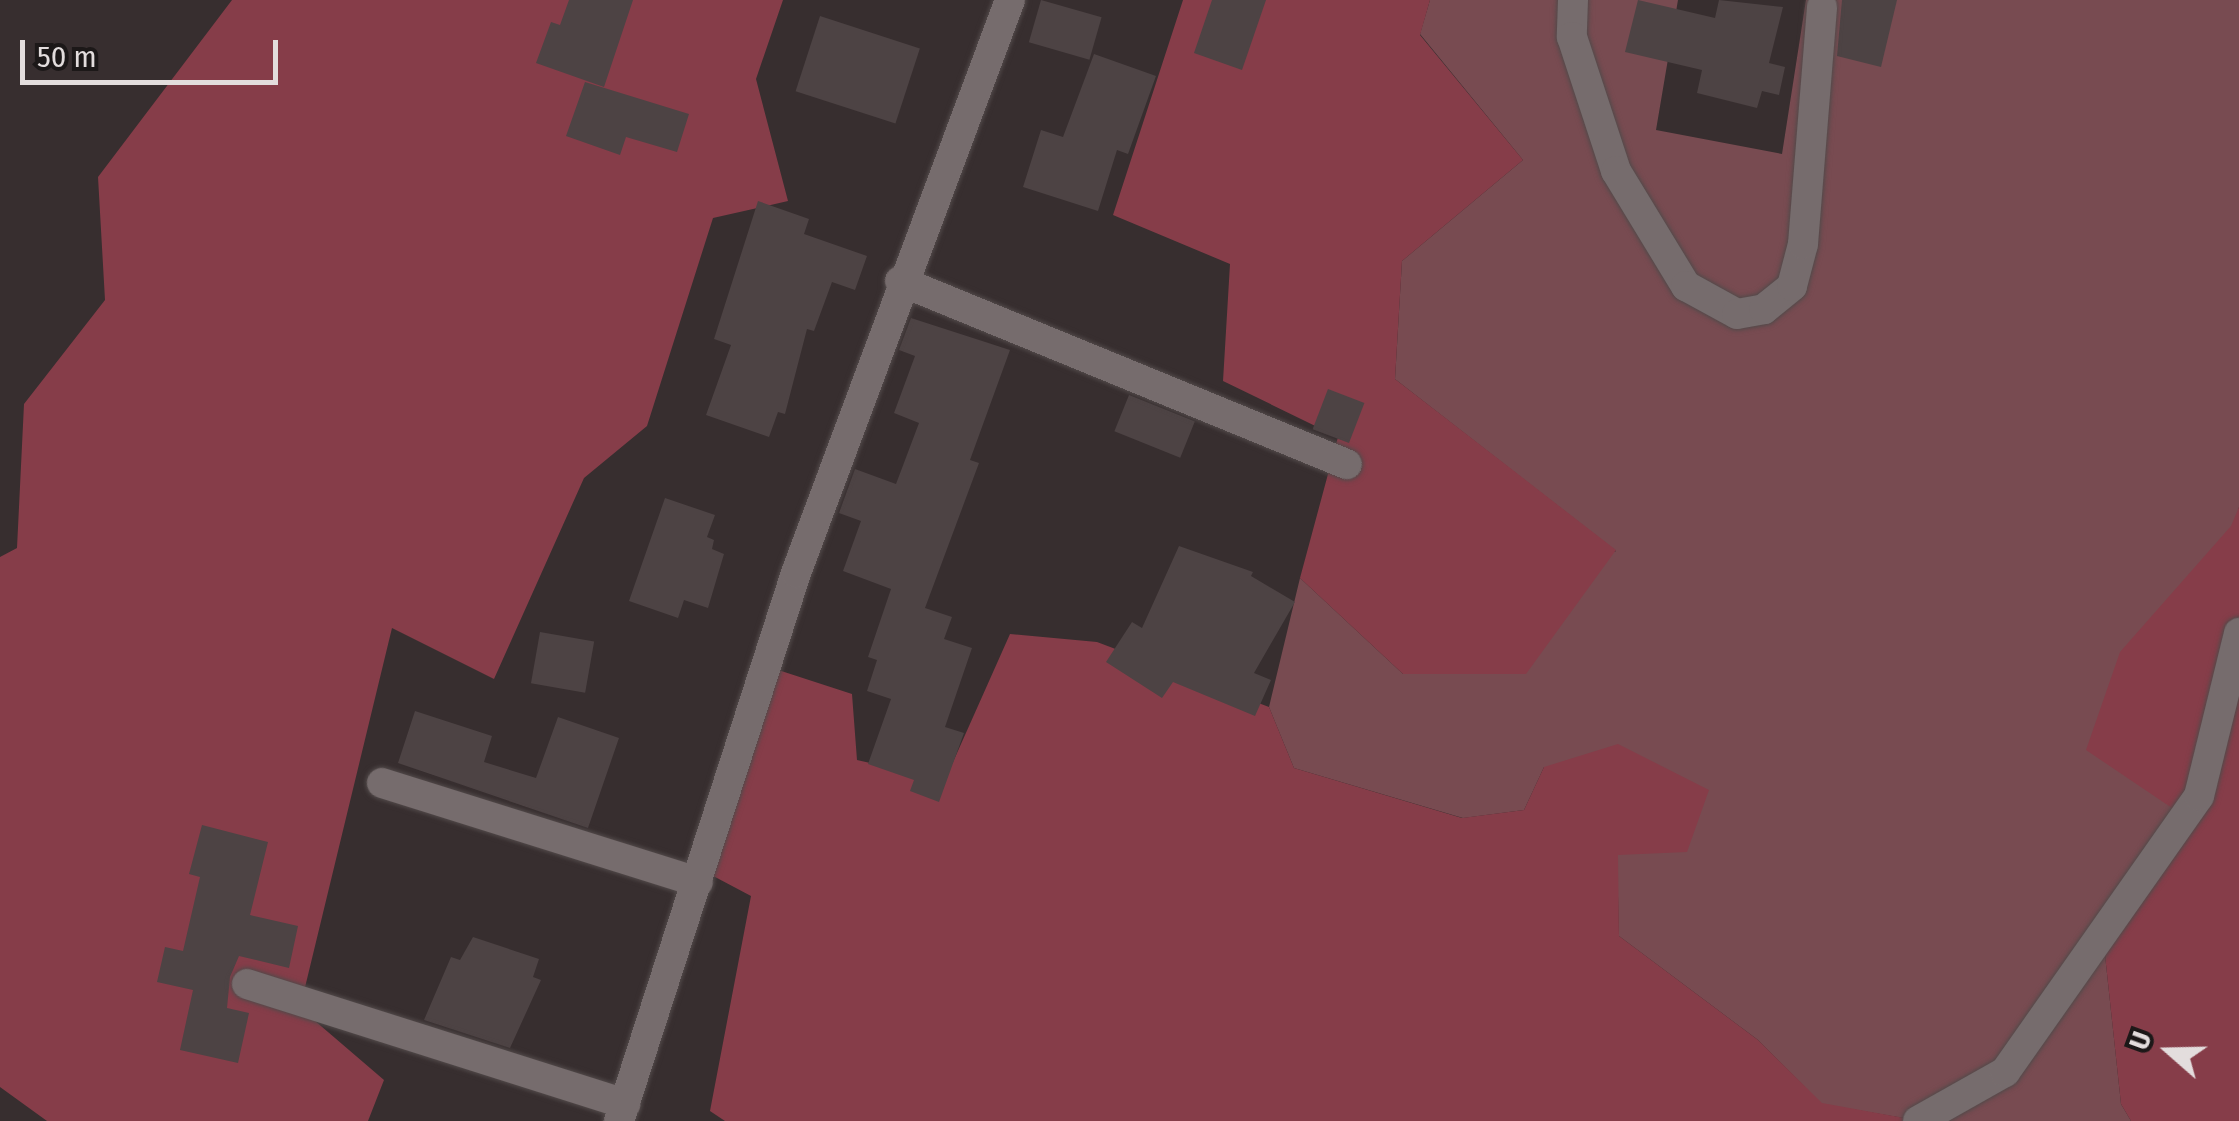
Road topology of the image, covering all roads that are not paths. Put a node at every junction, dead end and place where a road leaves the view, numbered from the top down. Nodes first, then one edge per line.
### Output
1 (1010, 0) edge
2 (1573, 0) edge
3 (1822, 7) dead end
4 (900, 281) junction
5 (1346, 464) dead end
6 (2239, 633) edge
7 (382, 782) dead end
8 (698, 882) junction
9 (247, 984) dead end
10 (622, 1113) edge
11 (1918, 1121) edge

1 - 4 street
2 - 3 street
4 - 5 street
4 - 8 street
6 - 11 street
7 - 8 street
8 - 10 street
9 - 10 street

